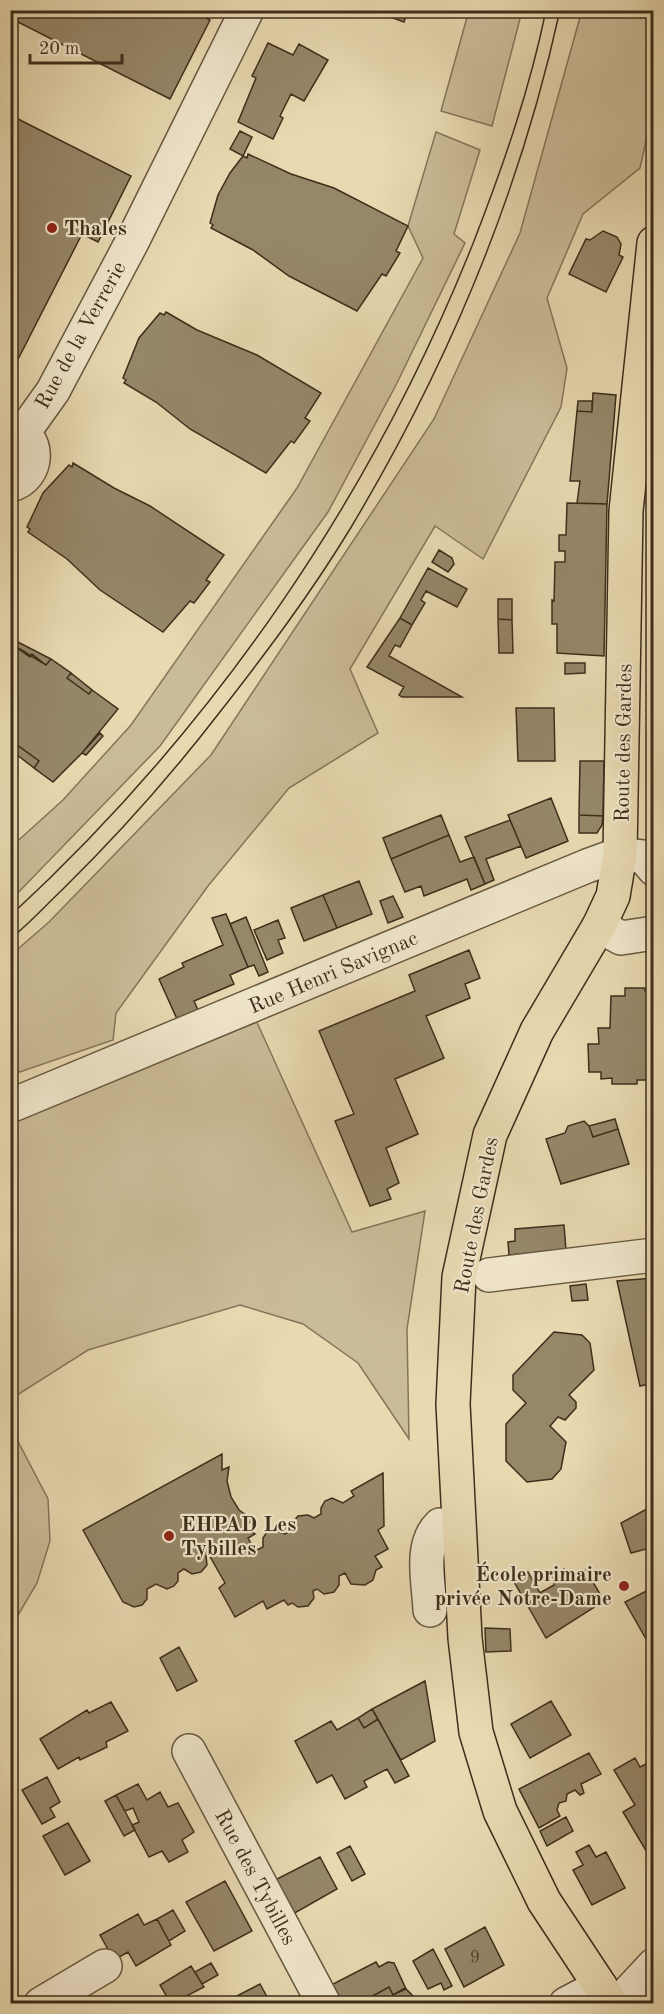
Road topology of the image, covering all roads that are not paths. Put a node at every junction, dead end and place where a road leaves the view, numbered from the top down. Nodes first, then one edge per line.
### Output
1 (247, 10) edge
2 (654, 243) edge
3 (17, 430) edge
4 (10, 485) edge
5 (620, 854) junction
6 (654, 868) edge
7 (599, 926) junction
8 (654, 933) edge
9 (10, 1106) edge
10 (654, 1256) edge
11 (489, 1275) dead end
12 (436, 1525) junction
13 (430, 1610) dead end
14 (189, 1751) dead end
15 (654, 1965) edge
16 (105, 1966) dead end
17 (609, 1998) edge
18 (41, 2004) edge
19 (324, 2004) edge
20 (566, 2004) edge

1 - 3 street, Rue de la Verrerie
2 - 5 main road, Route des Gardes
3 - 4 street
5 - 6 street
5 - 7 main road, Route des Gardes
5 - 9 street, Rue Henri Savignac
7 - 8 street
7 - 12 main road, Route des Gardes
10 - 11 street
12 - 13 street
12 - 17 main road, Route des Gardes
14 - 19 street, Rue des Tybilles
15 - 17 street
16 - 18 street
17 - 20 street

